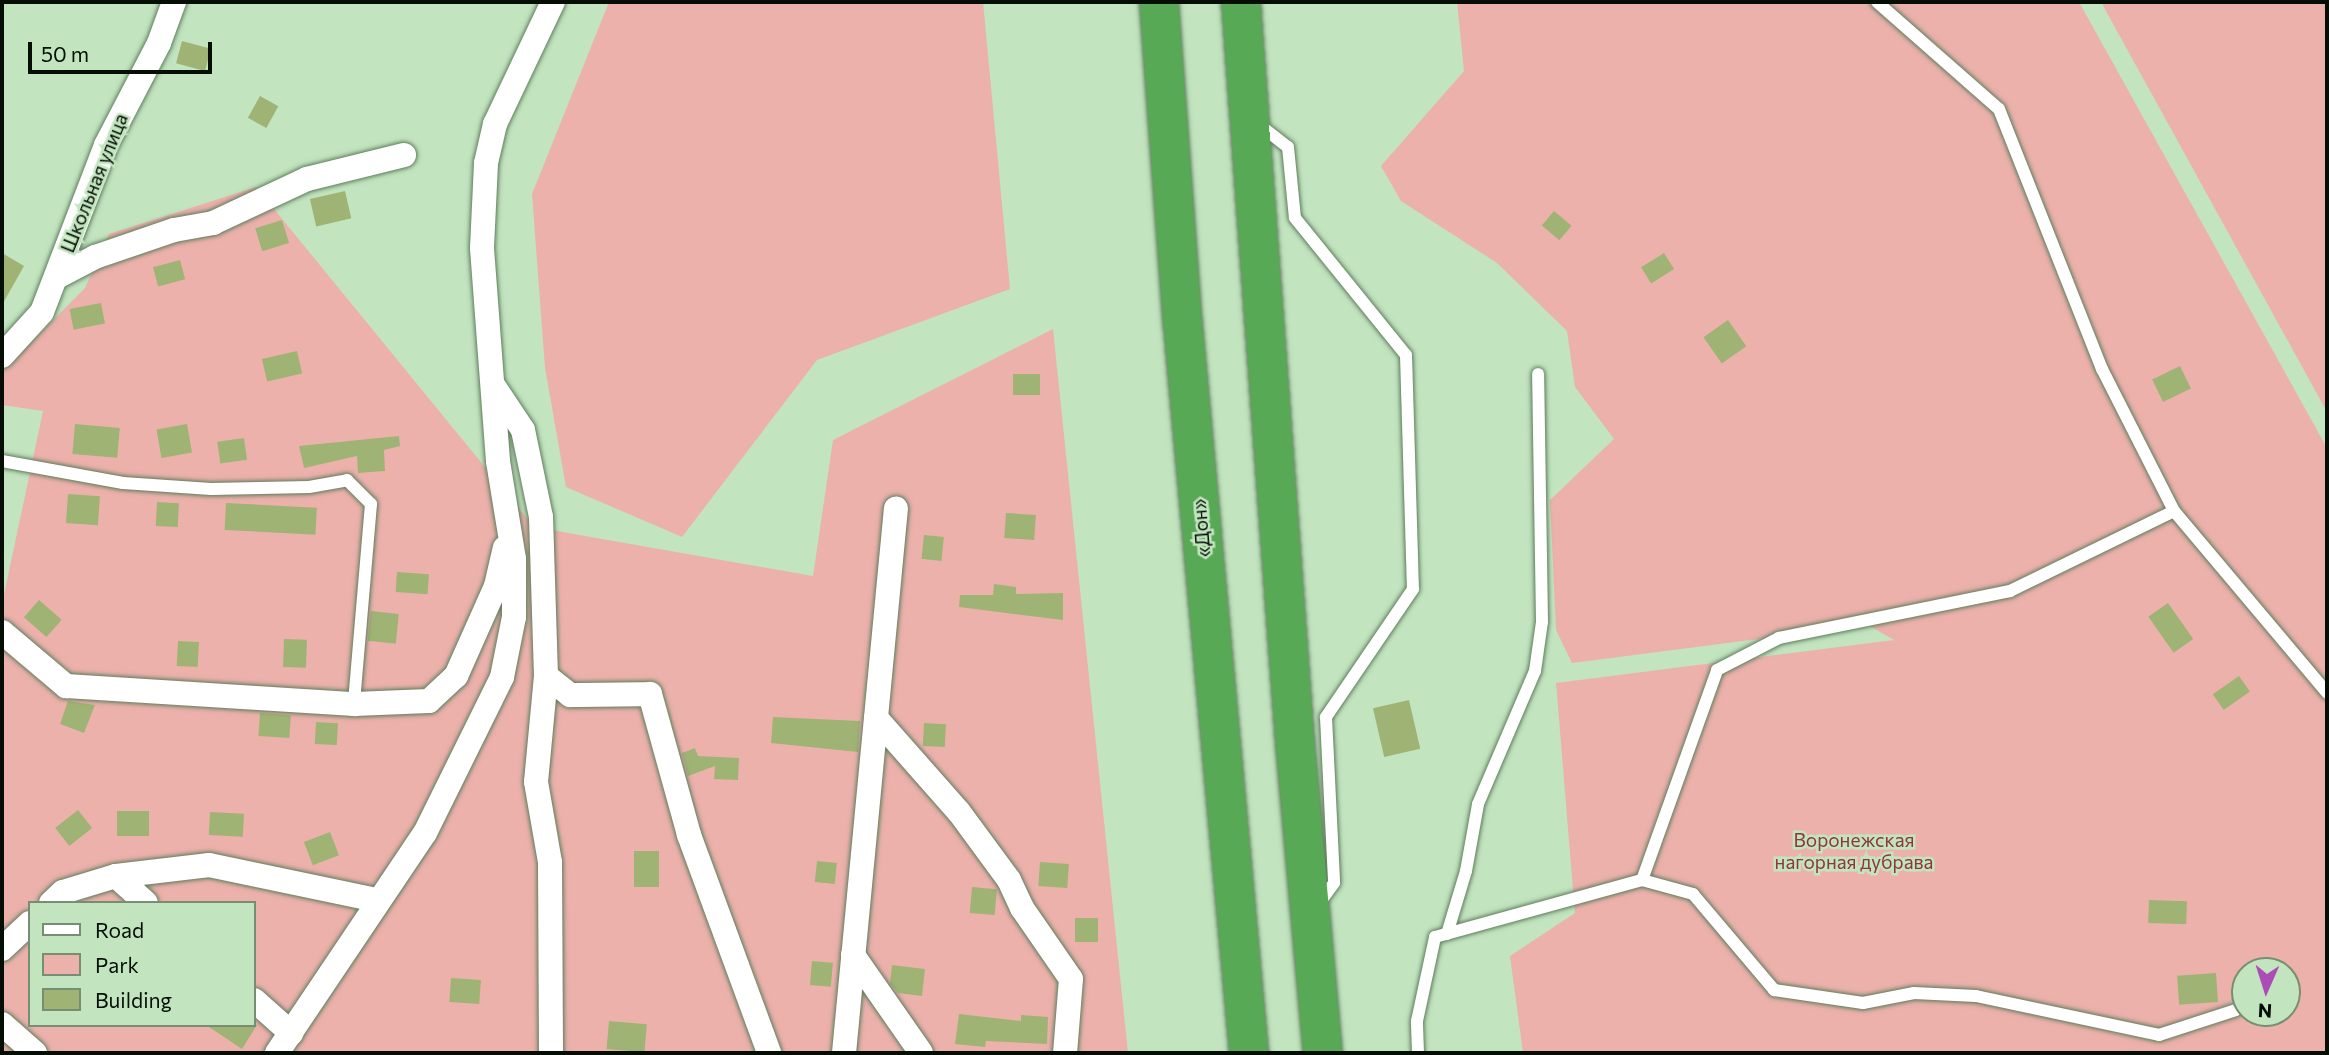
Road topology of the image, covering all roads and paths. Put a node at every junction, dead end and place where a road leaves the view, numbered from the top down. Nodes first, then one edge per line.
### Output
1 (174, 2) edge
2 (553, 2) edge
3 (1160, 2) edge
4 (1241, 2) edge
5 (1877, 2) edge
6 (1250, 117) junction
7 (404, 155) dead end
8 (59, 276) junction
9 (2, 356) edge
10 (1538, 374) dead end
11 (493, 384) junction
12 (2, 461) edge
13 (896, 508) dead end
14 (2174, 511) junction
15 (510, 524) junction
16 (2, 632) edge
17 (547, 676) junction
18 (2327, 693) edge
19 (354, 704) junction
20 (876, 718) junction
21 (116, 876) junction
22 (1642, 880) junction
23 (376, 900) junction
24 (53, 901) edge
25 (144, 901) edge
26 (1310, 919) junction
27 (28, 925) edge
28 (1447, 934) junction
29 (2, 949) edge
30 (853, 955) junction
31 (256, 1003) edge
32 (2231, 1012) edge
33 (2, 1024) edge
34 (284, 1043) edge
35 (35, 1053) edge
36 (551, 1053) edge
37 (769, 1053) edge
38 (844, 1053) edge
39 (921, 1053) edge
40 (1065, 1053) edge
41 (1249, 1053) edge
42 (1323, 1053) edge
43 (1418, 1053) edge

1 - 8 street, Школьная улица
2 - 11 street
3 - 41 highway, «Дон»
4 - 6 highway
5 - 14 lane
6 - 26 highway
6 - 26 lane
7 - 8 street
8 - 9 street, Школьная улица
10 - 28 lane
11 - 15 street
11 - 17 street
12 - 19 lane
13 - 20 street
14 - 18 lane
14 - 22 lane
15 - 19 street
15 - 23 street
16 - 19 street
17 - 36 street
17 - 37 street
20 - 30 street
20 - 40 street
21 - 23 street
21 - 24 street
21 - 25 street
22 - 28 lane
22 - 32 lane
23 - 34 street
26 - 42 highway
27 - 29 street
28 - 43 lane
30 - 38 street
30 - 39 street
31 - 34 street
33 - 35 street

